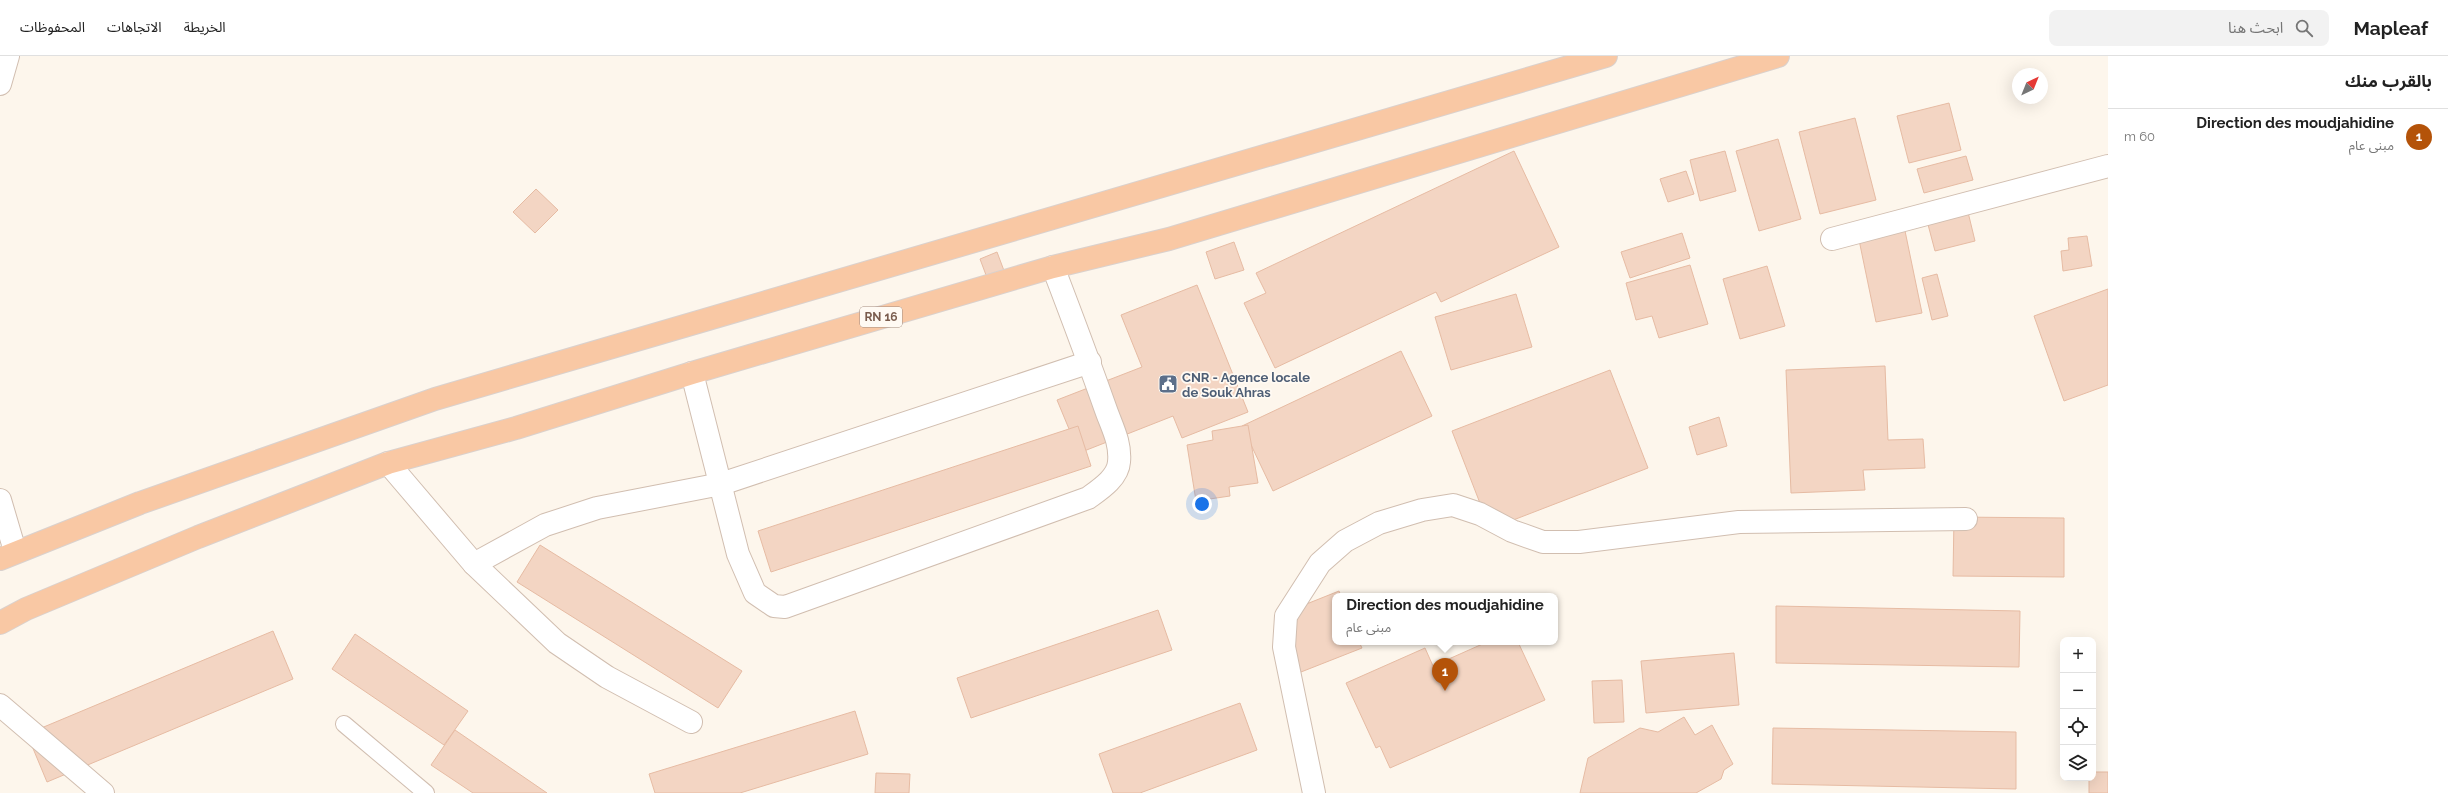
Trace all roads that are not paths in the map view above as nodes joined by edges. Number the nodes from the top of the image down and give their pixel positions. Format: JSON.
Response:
{"nodes":[{"id":1,"x":8,"y":56,"type":"edge"},
{"id":2,"x":1606,"y":56,"type":"edge"},
{"id":3,"x":1778,"y":56,"type":"edge"},
{"id":4,"x":0,"y":84,"type":"edge"},
{"id":5,"x":2108,"y":166,"type":"edge"},
{"id":6,"x":1832,"y":239,"type":"dead end"},
{"id":7,"x":1053,"y":267,"type":"junction"},
{"id":8,"x":1090,"y":362,"type":"junction"},
{"id":9,"x":692,"y":373,"type":"junction"},
{"id":10,"x":388,"y":463,"type":"junction"},
{"id":11,"x":720,"y":484,"type":"junction"},
{"id":12,"x":0,"y":500,"type":"edge"},
{"id":13,"x":1966,"y":518,"type":"dead end"},
{"id":14,"x":8,"y":555,"type":"edge"},
{"id":15,"x":474,"y":564,"type":"junction"},
{"id":16,"x":0,"y":623,"type":"edge"},
{"id":17,"x":0,"y":705,"type":"edge"},
{"id":18,"x":691,"y":722,"type":"dead end"},
{"id":19,"x":344,"y":724,"type":"dead end"},
{"id":20,"x":103,"y":793,"type":"edge"},
{"id":21,"x":426,"y":793,"type":"edge"},
{"id":22,"x":1314,"y":793,"type":"edge"}],
"edges":[{"from":1,"to":4,"type":"street"},
{"from":2,"to":14,"type":"highway"},
{"from":3,"to":7,"type":"highway","number":"RN 16"},
{"from":5,"to":6,"type":"street"},
{"from":7,"to":8,"type":"street"},
{"from":7,"to":9,"type":"highway","number":"RN 16"},
{"from":8,"to":11,"type":"street"},
{"from":8,"to":11,"type":"street"},
{"from":9,"to":10,"type":"highway","number":"RN 16"},
{"from":9,"to":11,"type":"street"},
{"from":10,"to":15,"type":"street"},
{"from":10,"to":16,"type":"highway","number":"RN 16"},
{"from":11,"to":15,"type":"street"},
{"from":12,"to":14,"type":"street"},
{"from":13,"to":22,"type":"street"},
{"from":15,"to":18,"type":"street"},
{"from":17,"to":20,"type":"street"},
{"from":19,"to":21,"type":"lane"}]}
